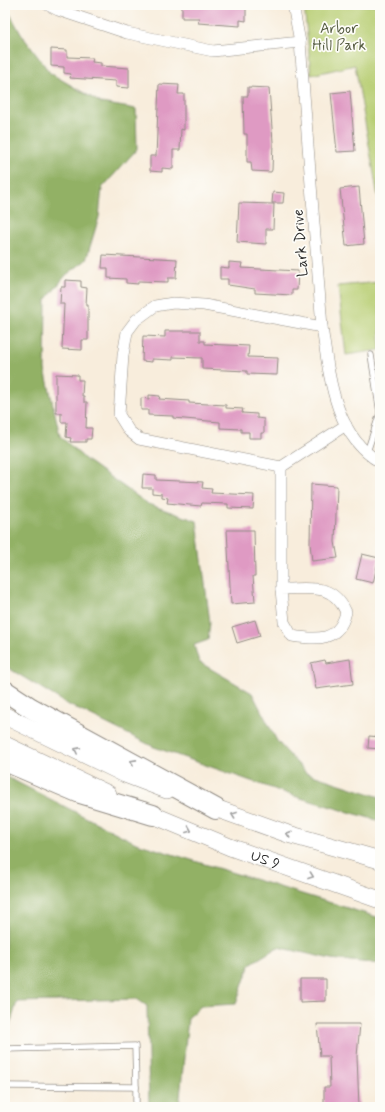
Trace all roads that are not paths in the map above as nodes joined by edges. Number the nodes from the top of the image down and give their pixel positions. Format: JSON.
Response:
{"nodes":[{"id":1,"x":48,"y":5,"type":"edge"},
{"id":2,"x":293,"y":5,"type":"edge"},
{"id":3,"x":300,"y":42,"type":"junction"},
{"id":4,"x":322,"y":327,"type":"junction"},
{"id":5,"x":371,"y":355,"type":"dead end"},
{"id":6,"x":346,"y":425,"type":"junction"},
{"id":7,"x":367,"y":452,"type":"junction"},
{"id":8,"x":380,"y":462,"type":"edge"},
{"id":9,"x":281,"y":467,"type":"junction"},
{"id":10,"x":281,"y":589,"type":"junction"},
{"id":11,"x":5,"y":691,"type":"edge"},
{"id":12,"x":5,"y":716,"type":"edge"},
{"id":13,"x":5,"y":744,"type":"edge"},
{"id":14,"x":5,"y":761,"type":"edge"},
{"id":15,"x":216,"y":809,"type":"junction"},
{"id":16,"x":153,"y":815,"type":"junction"},
{"id":17,"x":380,"y":860,"type":"edge"},
{"id":18,"x":380,"y":900,"type":"edge"},
{"id":19,"x":5,"y":1049,"type":"edge"},
{"id":20,"x":5,"y":1086,"type":"edge"},
{"id":21,"x":136,"y":1087,"type":"junction"},
{"id":22,"x":136,"y":1107,"type":"edge"}],
"edges":[{"from":1,"to":3,"type":"street"},
{"from":2,"to":3,"type":"street","name":"Lark Drive"},
{"from":3,"to":4,"type":"street","name":"Lark Drive"},
{"from":4,"to":6,"type":"street","name":"Lark Drive"},
{"from":4,"to":9,"type":"street"},
{"from":5,"to":7,"type":"lane"},
{"from":6,"to":7,"type":"street","name":"Lark Drive"},
{"from":6,"to":9,"type":"street"},
{"from":7,"to":8,"type":"street","name":"Lark Drive"},
{"from":9,"to":10,"type":"street"},
{"from":10,"to":10,"type":"street"},
{"from":15,"to":11,"type":"highway","one_way":true},
{"from":15,"to":12,"type":"main road","number":"US 9","one_way":true},
{"from":13,"to":16,"type":"main road","number":"US 9"},
{"from":14,"to":16,"type":"highway"},
{"from":17,"to":15,"type":"main road","number":"US 9","one_way":true},
{"from":16,"to":18,"type":"main road","name":"US 9","number":"US 9","one_way":true},
{"from":19,"to":21,"type":"lane"},
{"from":20,"to":21,"type":"lane"},
{"from":21,"to":22,"type":"lane"}]}
